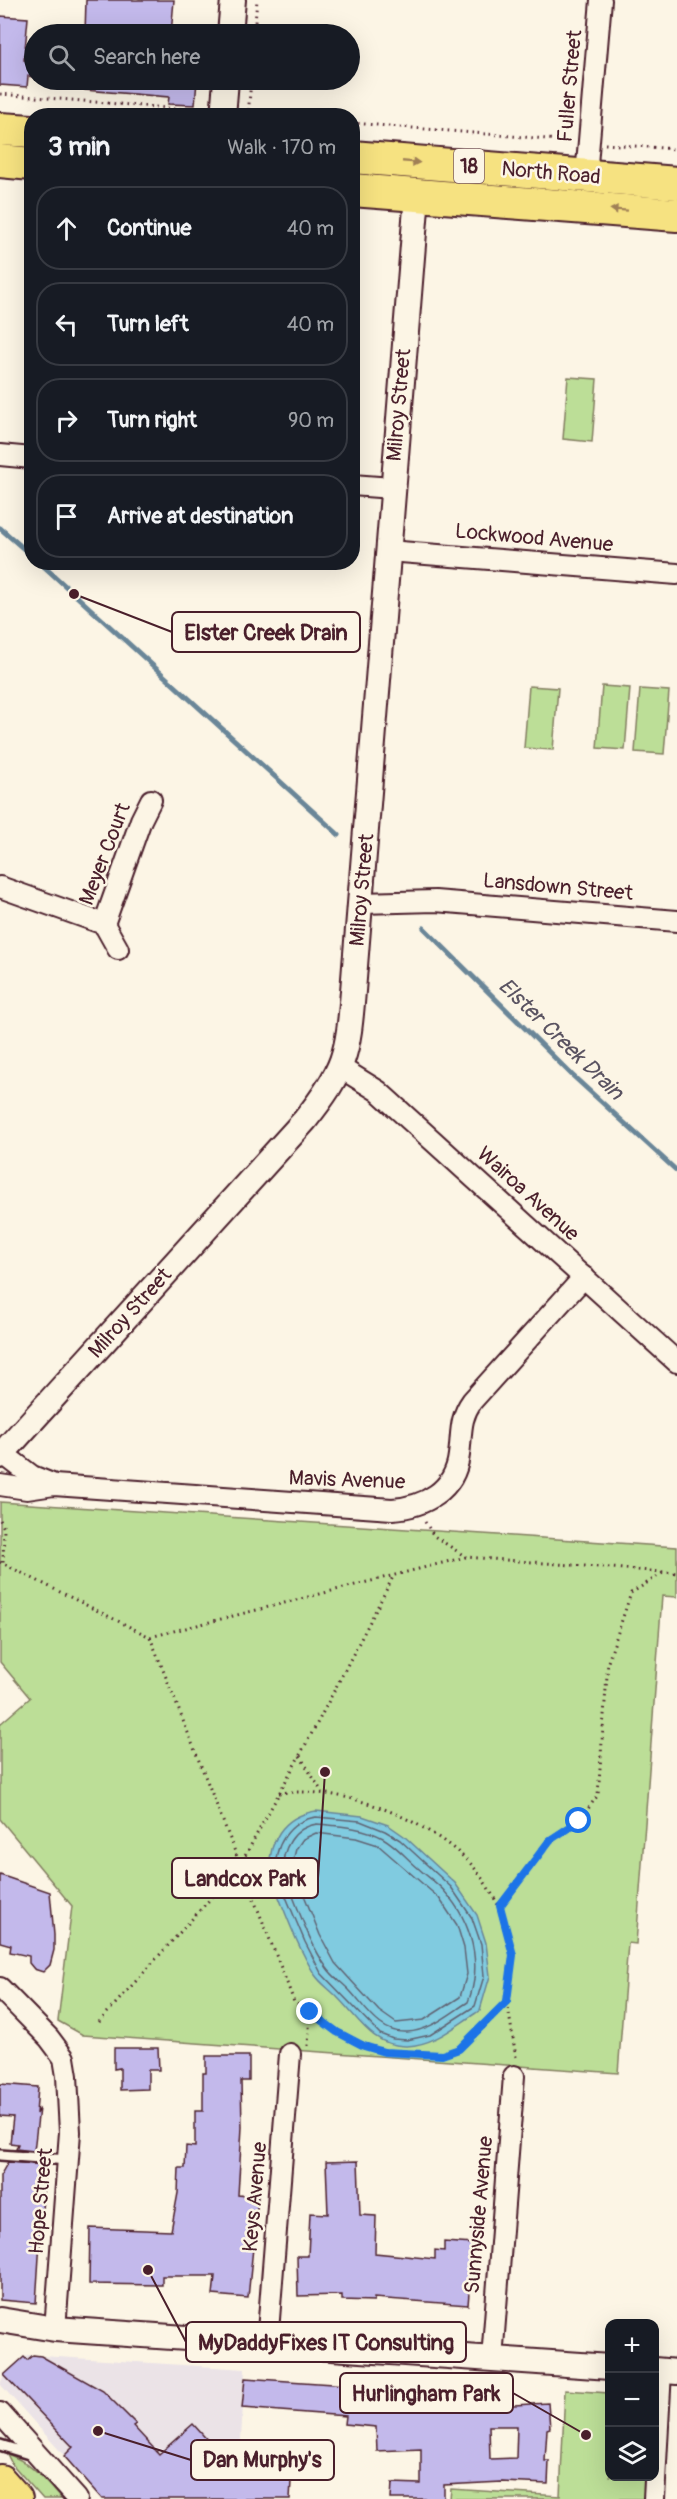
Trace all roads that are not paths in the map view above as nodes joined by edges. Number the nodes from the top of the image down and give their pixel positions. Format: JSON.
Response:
{"nodes":[{"id":1,"x":232,"y":0,"type":"edge"},
{"id":2,"x":601,"y":0,"type":"edge"},
{"id":3,"x":231,"y":24,"type":"edge"},
{"id":4,"x":225,"y":90,"type":"edge"},
{"id":5,"x":224,"y":108,"type":"edge"},
{"id":6,"x":0,"y":129,"type":"edge"},
{"id":7,"x":24,"y":130,"type":"edge"},
{"id":8,"x":360,"y":158,"type":"edge"},
{"id":9,"x":0,"y":161,"type":"edge"},
{"id":10,"x":24,"y":163,"type":"edge"},
{"id":11,"x":586,"y":176,"type":"junction"},
{"id":12,"x":677,"y":183,"type":"edge"},
{"id":13,"x":360,"y":191,"type":"edge"},
{"id":14,"x":417,"y":195,"type":"junction"},
{"id":15,"x":677,"y":215,"type":"edge"},
{"id":16,"x":0,"y":455,"type":"edge"},
{"id":17,"x":24,"y":457,"type":"edge"},
{"id":18,"x":360,"y":486,"type":"edge"},
{"id":19,"x":392,"y":488,"type":"junction"},
{"id":20,"x":388,"y":550,"type":"junction"},
{"id":21,"x":677,"y":574,"type":"edge"},
{"id":22,"x":151,"y":800,"type":"dead end"},
{"id":23,"x":0,"y":887,"type":"edge"},
{"id":24,"x":361,"y":894,"type":"junction"},
{"id":25,"x":677,"y":921,"type":"edge"},
{"id":26,"x":104,"y":924,"type":"junction"},
{"id":27,"x":118,"y":949,"type":"dead end"},
{"id":28,"x":341,"y":1068,"type":"junction"},
{"id":29,"x":584,"y":1277,"type":"junction"},
{"id":30,"x":677,"y":1362,"type":"edge"},
{"id":31,"x":1,"y":1455,"type":"edge"},
{"id":32,"x":0,"y":1485,"type":"edge"},
{"id":33,"x":54,"y":1485,"type":"junction"},
{"id":34,"x":0,"y":1988,"type":"edge"},
{"id":35,"x":299,"y":2054,"type":"road end"},
{"id":36,"x":515,"y":2070,"type":"road end"},
{"id":37,"x":0,"y":2155,"type":"edge"},
{"id":38,"x":68,"y":2160,"type":"junction"},
{"id":39,"x":0,"y":2320,"type":"edge"},
{"id":40,"x":55,"y":2329,"type":"junction"},
{"id":41,"x":0,"y":2337,"type":"edge"},
{"id":42,"x":267,"y":2344,"type":"junction"},
{"id":43,"x":492,"y":2359,"type":"junction"},
{"id":44,"x":605,"y":2367,"type":"edge"},
{"id":45,"x":664,"y":2371,"type":"edge"},
{"id":46,"x":0,"y":2413,"type":"edge"},
{"id":47,"x":0,"y":2445,"type":"edge"},
{"id":48,"x":41,"y":2460,"type":"junction"},
{"id":49,"x":0,"y":2481,"type":"edge"},
{"id":50,"x":16,"y":2499,"type":"edge"},
{"id":51,"x":76,"y":2499,"type":"edge"},
{"id":52,"x":654,"y":2499,"type":"edge"}],
"edges":[{"from":1,"to":3,"type":"street"},
{"from":2,"to":11,"type":"street","name":"Fuller Street"},
{"from":4,"to":5,"type":"street"},
{"from":6,"to":7,"type":"highway"},
{"from":8,"to":11,"type":"highway","name":"North Road","number":"18","one_way":true},
{"from":9,"to":10,"type":"highway"},
{"from":11,"to":12,"type":"highway","name":"North Road","number":"18"},
{"from":13,"to":14,"type":"highway","name":"North Road","number":"18"},
{"from":15,"to":14,"type":"highway","name":"North Road","number":"18","one_way":true},
{"from":14,"to":19,"type":"street","name":"Milroy Street"},
{"from":16,"to":17,"type":"street"},
{"from":18,"to":19,"type":"street"},
{"from":19,"to":20,"type":"street","name":"Milroy Street"},
{"from":20,"to":21,"type":"street","name":"Lockwood Avenue"},
{"from":20,"to":24,"type":"street","name":"Milroy Street"},
{"from":22,"to":26,"type":"street","name":"Meyer Court"},
{"from":23,"to":26,"type":"street","name":"Meyer Court"},
{"from":24,"to":25,"type":"street","name":"Lansdown Street"},
{"from":24,"to":28,"type":"street","name":"Milroy Street"},
{"from":26,"to":27,"type":"street","name":"Meyer Court"},
{"from":28,"to":29,"type":"street","name":"Wairoa Avenue"},
{"from":28,"to":31,"type":"street","name":"Milroy Street"},
{"from":29,"to":30,"type":"street","name":"Wairoa Avenue"},
{"from":29,"to":33,"type":"street","name":"Mavis Avenue"},
{"from":31,"to":33,"type":"street","name":"Mavis Avenue"},
{"from":32,"to":33,"type":"street","name":"Mavis Avenue"},
{"from":34,"to":38,"type":"street","name":"Hope Street"},
{"from":35,"to":42,"type":"street","name":"Keys Avenue"},
{"from":36,"to":43,"type":"street","name":"Sunnyside Avenue"},
{"from":37,"to":38,"type":"lane"},
{"from":38,"to":40,"type":"street","name":"Hope Street"},
{"from":39,"to":40,"type":"street"},
{"from":40,"to":41,"type":"street"},
{"from":40,"to":42,"type":"street"},
{"from":42,"to":43,"type":"street"},
{"from":43,"to":44,"type":"street"},
{"from":45,"to":52,"type":"street"},
{"from":46,"to":48,"type":"street"},
{"from":47,"to":48,"type":"lane"},
{"from":48,"to":51,"type":"street"},
{"from":49,"to":50,"type":"highway"}]}
